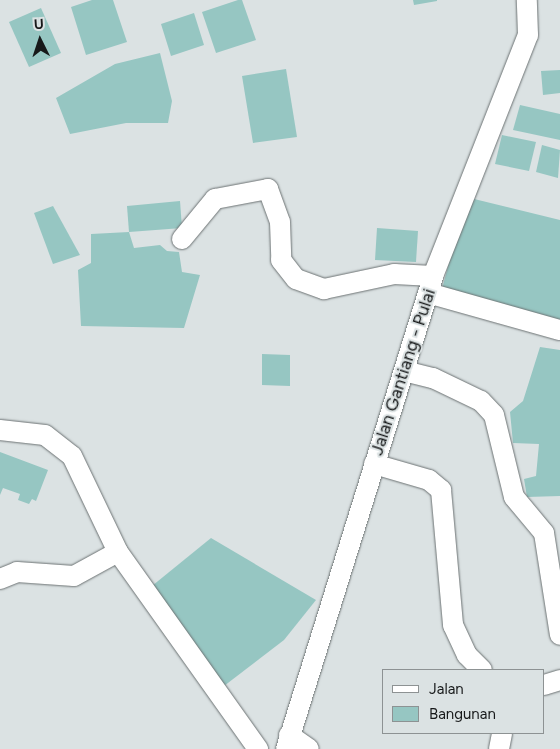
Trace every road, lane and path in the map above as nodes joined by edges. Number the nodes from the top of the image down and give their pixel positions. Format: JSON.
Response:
{"nodes":[{"id":1,"x":527,"y":0,"type":"edge"},
{"id":2,"x":182,"y":239,"type":"dead end"},
{"id":3,"x":431,"y":285,"type":"junction"},
{"id":4,"x":560,"y":330,"type":"edge"},
{"id":5,"x":404,"y":371,"type":"junction"},
{"id":6,"x":0,"y":430,"type":"edge"},
{"id":7,"x":374,"y":464,"type":"junction"},
{"id":8,"x":118,"y":552,"type":"junction"},
{"id":9,"x":0,"y":579,"type":"edge"},
{"id":10,"x":560,"y":635,"type":"edge"},
{"id":11,"x":481,"y":669,"type":"edge"},
{"id":12,"x":560,"y":680,"type":"edge"},
{"id":13,"x":545,"y":686,"type":"edge"},
{"id":14,"x":502,"y":734,"type":"edge"},
{"id":15,"x":288,"y":742,"type":"edge"},
{"id":16,"x":258,"y":749,"type":"edge"},
{"id":17,"x":309,"y":749,"type":"edge"},
{"id":18,"x":499,"y":749,"type":"edge"}],
"edges":[{"from":1,"to":3,"type":"street","name":"Jalan Gantiang - Pulai"},
{"from":2,"to":3,"type":"street"},
{"from":3,"to":4,"type":"street"},
{"from":3,"to":5,"type":"street","name":"Jalan Gantiang - Pulai"},
{"from":5,"to":7,"type":"street","name":"Jalan Gantiang - Pulai"},
{"from":5,"to":10,"type":"street"},
{"from":6,"to":8,"type":"street"},
{"from":7,"to":11,"type":"street"},
{"from":7,"to":15,"type":"street","name":"Jalan Gantiang - Pulai"},
{"from":8,"to":9,"type":"street"},
{"from":8,"to":16,"type":"street"},
{"from":12,"to":13,"type":"street"},
{"from":14,"to":18,"type":"street"},
{"from":15,"to":17,"type":"street"}]}
